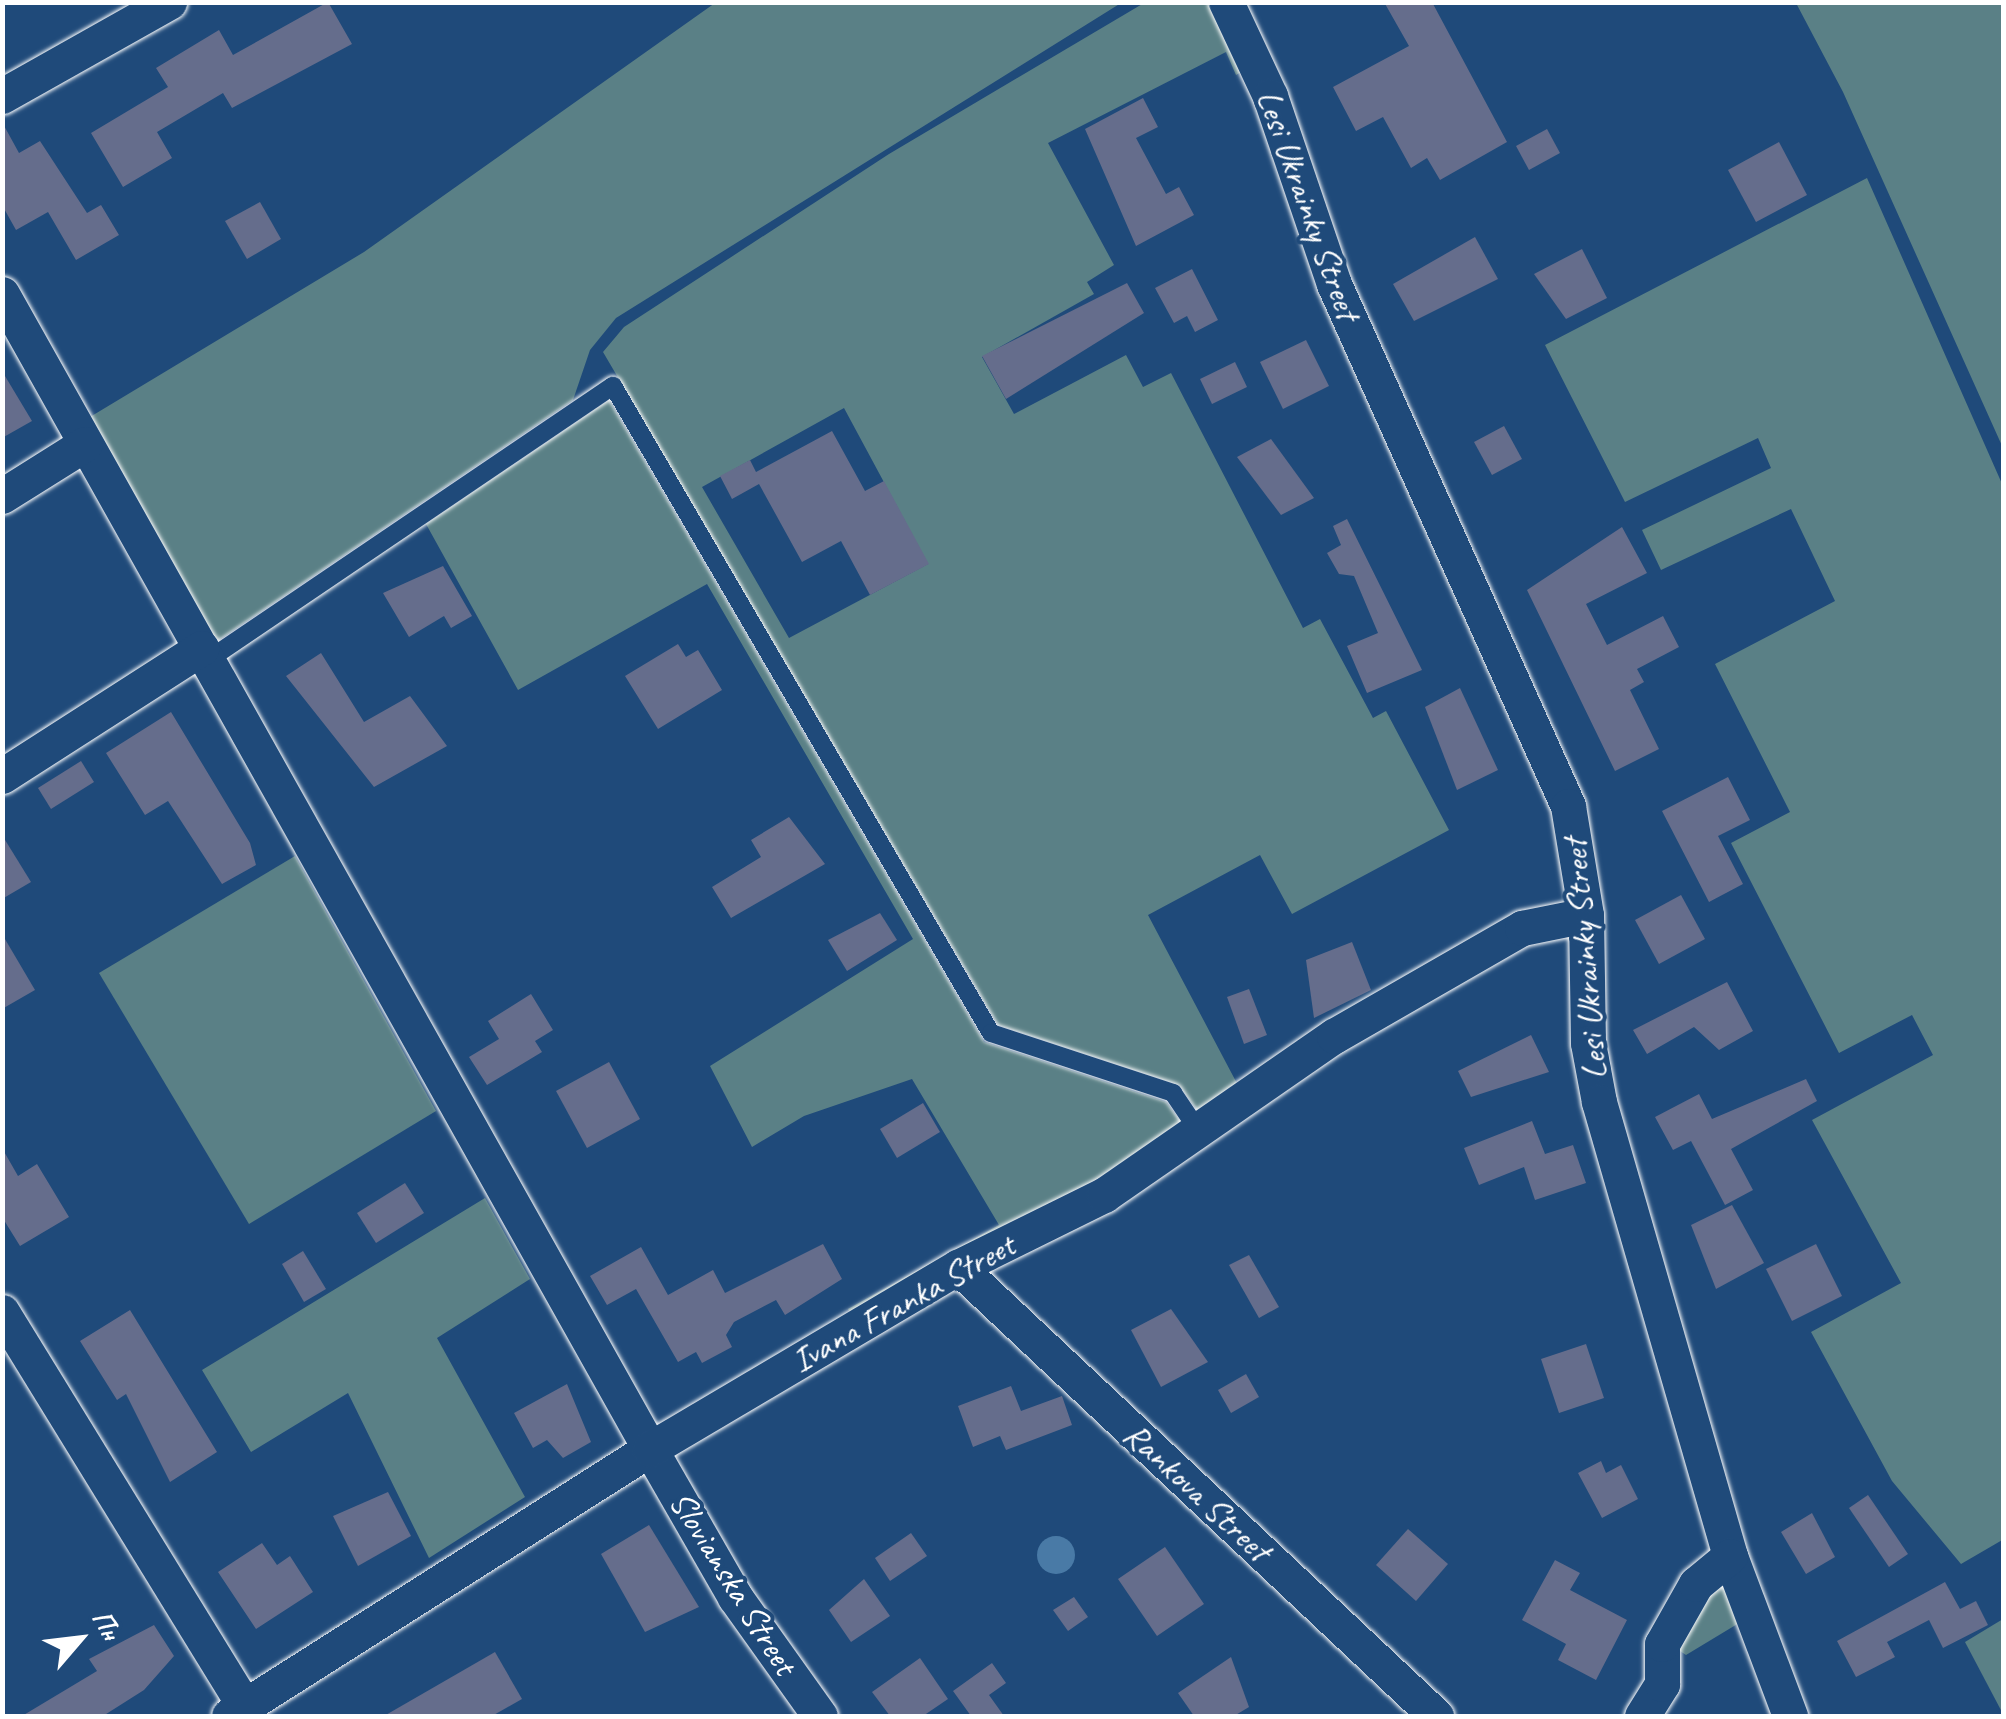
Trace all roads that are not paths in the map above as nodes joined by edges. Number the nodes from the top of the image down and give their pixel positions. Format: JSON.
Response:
{"nodes":[{"id":1,"x":169,"y":2,"type":"edge"},
{"id":2,"x":1226,"y":2,"type":"edge"},
{"id":3,"x":2,"y":96,"type":"edge"},
{"id":4,"x":2,"y":294,"type":"edge"},
{"id":5,"x":85,"y":444,"type":"junction"},
{"id":6,"x":2,"y":496,"type":"edge"},
{"id":7,"x":205,"y":654,"type":"junction"},
{"id":8,"x":2,"y":776,"type":"edge"},
{"id":9,"x":1586,"y":915,"type":"junction"},
{"id":10,"x":1198,"y":1130,"type":"junction"},
{"id":11,"x":958,"y":1267,"type":"junction"},
{"id":12,"x":2,"y":1312,"type":"edge"},
{"id":13,"x":650,"y":1448,"type":"junction"},
{"id":14,"x":1730,"y":1556,"type":"junction"},
{"id":15,"x":237,"y":1711,"type":"edge"},
{"id":16,"x":820,"y":1716,"type":"edge"},
{"id":17,"x":1436,"y":1716,"type":"edge"},
{"id":18,"x":1642,"y":1716,"type":"edge"},
{"id":19,"x":1790,"y":1716,"type":"edge"}],
"edges":[{"from":1,"to":3,"type":"street"},
{"from":2,"to":9,"type":"street","name":"Lesi Ukrainky Street"},
{"from":4,"to":5,"type":"street","name":"Slovianska Street"},
{"from":5,"to":6,"type":"street"},
{"from":5,"to":7,"type":"street","name":"Slovianska Street"},
{"from":7,"to":8,"type":"street"},
{"from":7,"to":10,"type":"lane"},
{"from":7,"to":13,"type":"street","name":"Slovianska Street"},
{"from":9,"to":10,"type":"street","name":"Ivana Franka Street"},
{"from":9,"to":14,"type":"street","name":"Lesi Ukrainky Street"},
{"from":10,"to":11,"type":"street","name":"Ivana Franka Street"},
{"from":11,"to":13,"type":"street","name":"Ivana Franka Street"},
{"from":11,"to":17,"type":"street","name":"Rankova Street"},
{"from":12,"to":15,"type":"street"},
{"from":13,"to":15,"type":"street","name":"Ivana Franka Street"},
{"from":13,"to":16,"type":"street","name":"Slovianska Street"},
{"from":14,"to":18,"type":"street"},
{"from":14,"to":19,"type":"street","name":"Lesi Ukrainky Street"}]}
